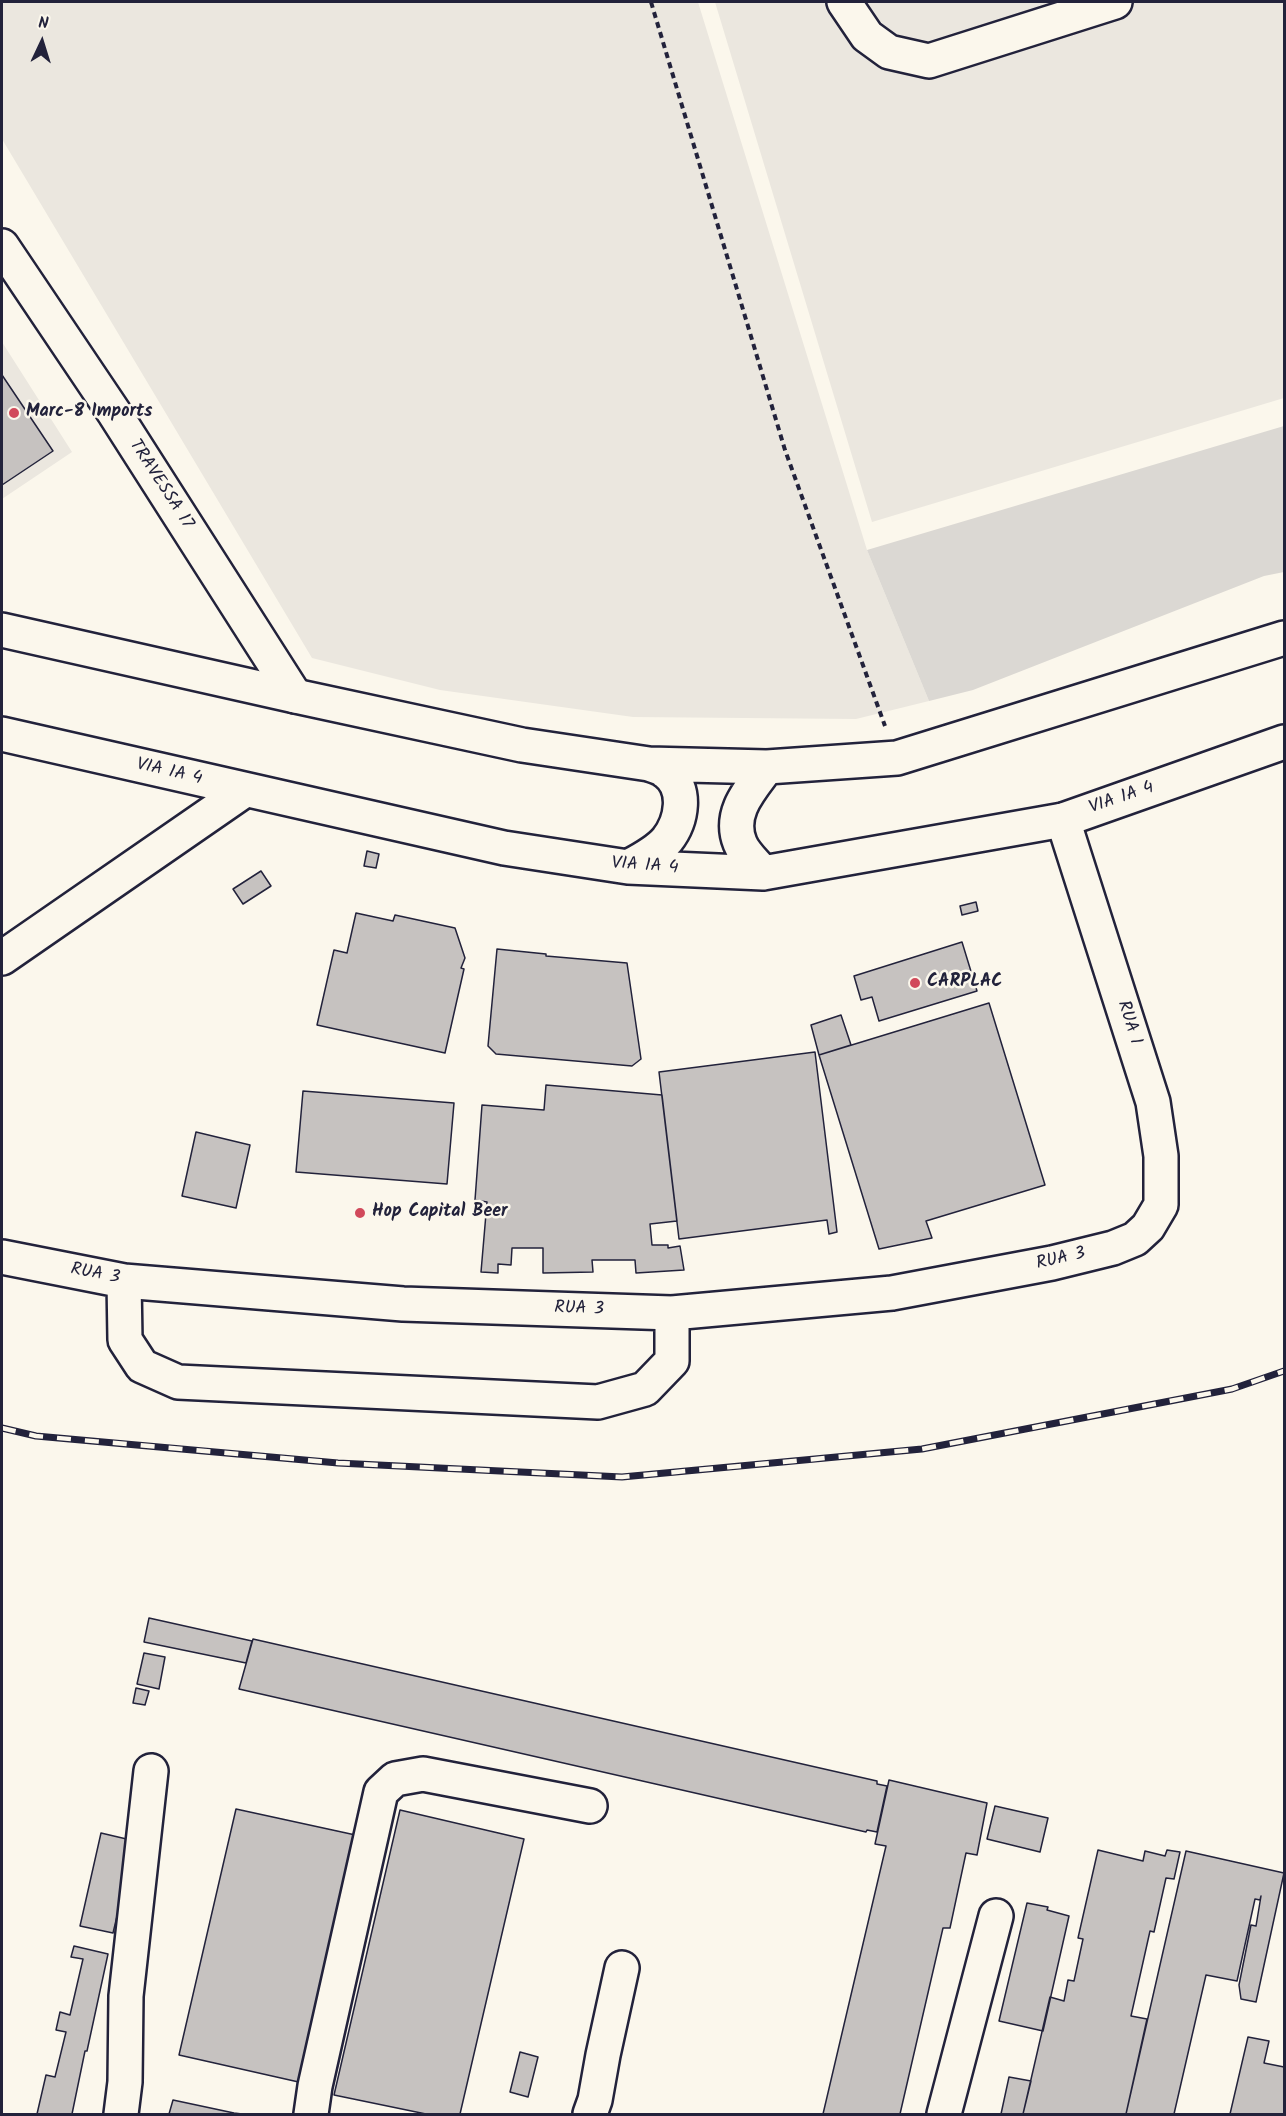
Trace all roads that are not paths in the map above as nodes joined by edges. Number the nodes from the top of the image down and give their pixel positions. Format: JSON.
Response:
{"nodes":[{"id":1,"x":844,"y":2,"type":"edge"},
{"id":2,"x":1115,"y":2,"type":"edge"},
{"id":3,"x":2,"y":246,"type":"edge"},
{"id":4,"x":2,"y":630,"type":"edge"},
{"id":5,"x":1284,"y":638,"type":"edge"},
{"id":6,"x":295,"y":696,"type":"junction"},
{"id":7,"x":2,"y":734,"type":"edge"},
{"id":8,"x":1284,"y":742,"type":"edge"},
{"id":9,"x":649,"y":764,"type":"junction"},
{"id":10,"x":767,"y":767,"type":"junction"},
{"id":11,"x":245,"y":790,"type":"junction"},
{"id":12,"x":1063,"y":820,"type":"junction"},
{"id":13,"x":628,"y":867,"type":"junction"},
{"id":14,"x":763,"y":873,"type":"junction"},
{"id":15,"x":2,"y":958,"type":"edge"},
{"id":16,"x":1148,"y":1227,"type":"joint"},
{"id":17,"x":2,"y":1257,"type":"edge"},
{"id":18,"x":124,"y":1281,"type":"junction"},
{"id":19,"x":672,"y":1313,"type":"junction"},
{"id":20,"x":151,"y":1771,"type":"dead end"},
{"id":21,"x":590,"y":1806,"type":"dead end"},
{"id":22,"x":996,"y":1916,"type":"dead end"},
{"id":23,"x":622,"y":1968,"type":"dead end"},
{"id":24,"x":121,"y":2115,"type":"edge"},
{"id":25,"x":311,"y":2115,"type":"edge"},
{"id":26,"x":590,"y":2115,"type":"edge"},
{"id":27,"x":944,"y":2115,"type":"edge"}],
"edges":[{"from":1,"to":2,"type":"main road"},
{"from":3,"to":6,"type":"main road","name":"TRAVESSA 17"},
{"from":4,"to":6,"type":"main road"},
{"from":5,"to":10,"type":"main road"},
{"from":6,"to":9,"type":"main road"},
{"from":7,"to":11,"type":"main road","name":"VIA 1A 4"},
{"from":8,"to":12,"type":"main road","name":"VIA 1A 4"},
{"from":9,"to":10,"type":"main road"},
{"from":9,"to":13,"type":"main road"},
{"from":10,"to":14,"type":"main road"},
{"from":11,"to":13,"type":"main road","name":"VIA 1A 4"},
{"from":11,"to":15,"type":"main road"},
{"from":12,"to":14,"type":"main road","name":"VIA 1A 4"},
{"from":12,"to":16,"type":"main road","name":"RUA 1"},
{"from":13,"to":14,"type":"main road","name":"VIA 1A 4"},
{"from":16,"to":19,"type":"main road","name":"RUA 3"},
{"from":17,"to":18,"type":"main road","name":"RUA 3"},
{"from":18,"to":19,"type":"main road","name":"RUA 3"},
{"from":18,"to":19,"type":"main road"},
{"from":20,"to":24,"type":"main road"},
{"from":21,"to":25,"type":"main road"},
{"from":22,"to":27,"type":"main road"},
{"from":23,"to":26,"type":"main road"}]}
